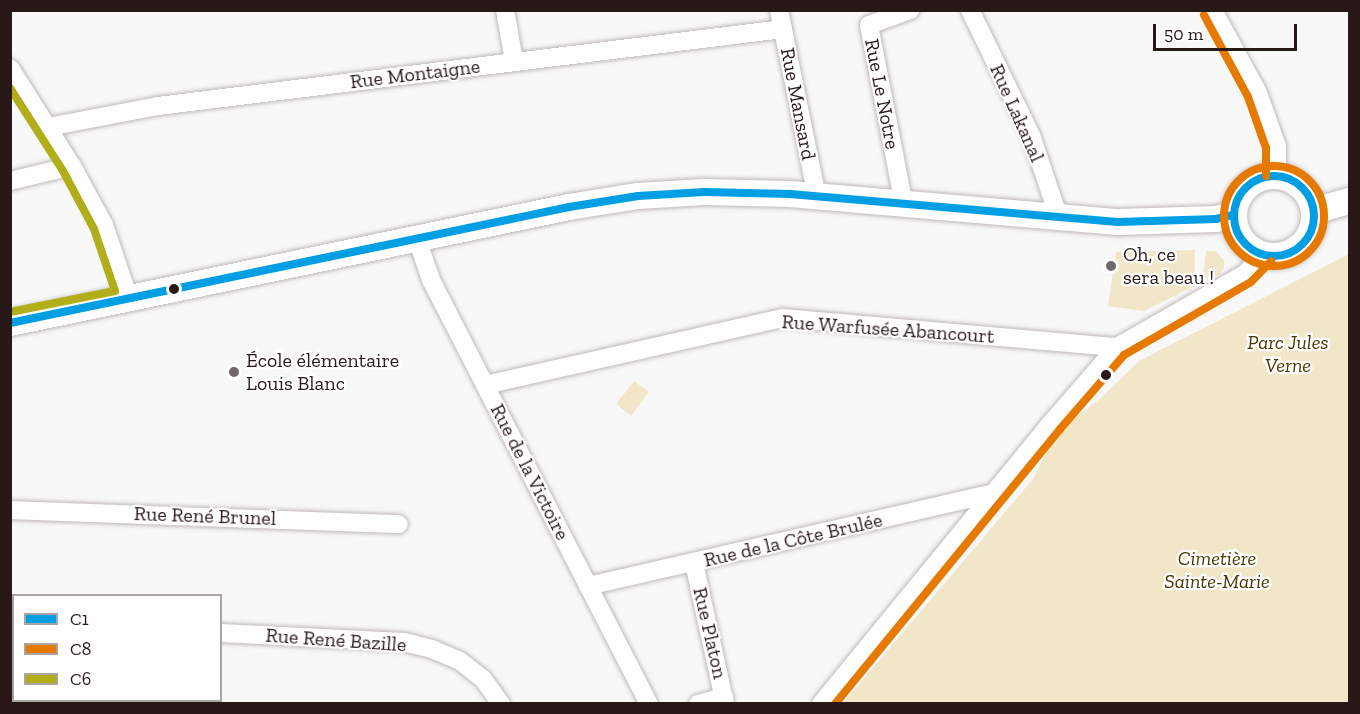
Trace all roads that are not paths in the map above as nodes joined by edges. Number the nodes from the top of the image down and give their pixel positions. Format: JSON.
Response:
{"nodes":[{"id":1,"x":505,"y":10,"type":"edge"},
{"id":2,"x":779,"y":10,"type":"edge"},
{"id":3,"x":910,"y":10,"type":"edge"},
{"id":4,"x":970,"y":10,"type":"edge"},
{"id":5,"x":1213,"y":10,"type":"edge"},
{"id":6,"x":783,"y":29,"type":"junction"},
{"id":7,"x":514,"y":61,"type":"junction"},
{"id":8,"x":10,"y":68,"type":"edge"},
{"id":9,"x":48,"y":127,"type":"junction"},
{"id":10,"x":72,"y":166,"type":"junction"},
{"id":11,"x":1277,"y":176,"type":"junction"},
{"id":12,"x":10,"y":181,"type":"edge"},
{"id":13,"x":816,"y":197,"type":"junction"},
{"id":14,"x":1350,"y":201,"type":"edge"},
{"id":15,"x":904,"y":205,"type":"junction"},
{"id":16,"x":1314,"y":211,"type":"junction"},
{"id":17,"x":1234,"y":215,"type":"junction"},
{"id":18,"x":1059,"y":218,"type":"junction"},
{"id":19,"x":417,"y":239,"type":"junction"},
{"id":20,"x":1263,"y":254,"type":"junction"},
{"id":21,"x":129,"y":299,"type":"junction"},
{"id":22,"x":10,"y":323,"type":"edge"},
{"id":23,"x":1117,"y":347,"type":"junction"},
{"id":24,"x":485,"y":385,"type":"junction"},
{"id":25,"x":997,"y":492,"type":"junction"},
{"id":26,"x":10,"y":510,"type":"edge"},
{"id":27,"x":399,"y":524,"type":"dead end"},
{"id":28,"x":694,"y":563,"type":"junction"},
{"id":29,"x":588,"y":586,"type":"junction"},
{"id":30,"x":222,"y":633,"type":"edge"},
{"id":31,"x":725,"y":700,"type":"edge"},
{"id":32,"x":501,"y":704,"type":"edge"},
{"id":33,"x":649,"y":704,"type":"edge"},
{"id":34,"x":698,"y":704,"type":"edge"},
{"id":35,"x":821,"y":704,"type":"edge"}],
"edges":[{"from":1,"to":7,"type":"street"},
{"from":2,"to":6,"type":"street","name":"Rue Mansard"},
{"from":3,"to":15,"type":"street","name":"Rue Le Notre"},
{"from":4,"to":18,"type":"street","name":"Rue Lakanal"},
{"from":5,"to":11,"type":"street"},
{"from":6,"to":7,"type":"street","name":"Rue Montaigne"},
{"from":6,"to":13,"type":"street","name":"Rue Mansard"},
{"from":7,"to":9,"type":"street","name":"Rue Montaigne"},
{"from":8,"to":9,"type":"street"},
{"from":9,"to":10,"type":"street"},
{"from":10,"to":12,"type":"street"},
{"from":10,"to":21,"type":"street"},
{"from":11,"to":16,"type":"street"},
{"from":11,"to":17,"type":"street"},
{"from":13,"to":15,"type":"street"},
{"from":13,"to":19,"type":"street"},
{"from":14,"to":16,"type":"street"},
{"from":15,"to":18,"type":"street"},
{"from":16,"to":20,"type":"street"},
{"from":17,"to":18,"type":"street"},
{"from":17,"to":20,"type":"street"},
{"from":19,"to":21,"type":"street"},
{"from":19,"to":24,"type":"street","name":"Rue de la Victoire"},
{"from":20,"to":23,"type":"street"},
{"from":21,"to":22,"type":"street"},
{"from":23,"to":24,"type":"street","name":"Rue Warfusée Abancourt"},
{"from":23,"to":25,"type":"street"},
{"from":24,"to":29,"type":"street","name":"Rue de la Victoire"},
{"from":25,"to":28,"type":"street","name":"Rue de la Côte Brulée"},
{"from":25,"to":35,"type":"street"},
{"from":26,"to":27,"type":"street","name":"Rue René Brunel"},
{"from":28,"to":29,"type":"street","name":"Rue de la Côte Brulée"},
{"from":28,"to":31,"type":"street","name":"Rue Platon"},
{"from":29,"to":33,"type":"street","name":"Rue de la Victoire"},
{"from":30,"to":32,"type":"street","name":"Rue René Bazille"},
{"from":31,"to":34,"type":"street"}]}
